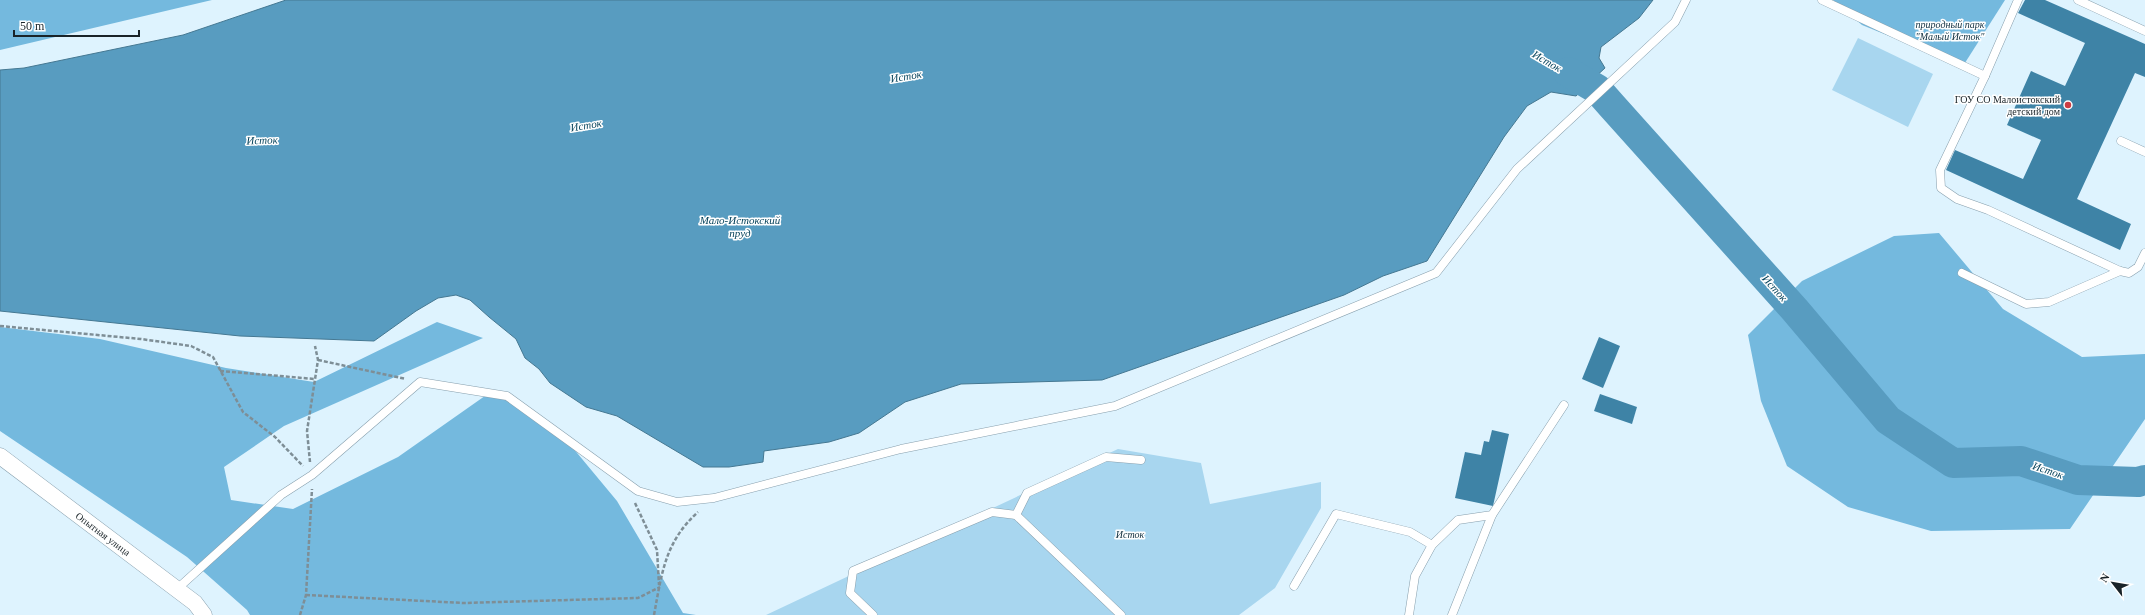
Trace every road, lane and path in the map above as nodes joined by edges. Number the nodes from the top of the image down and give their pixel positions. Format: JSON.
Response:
{"nodes":[{"id":1,"x":1686,"y":0,"type":"edge"},
{"id":2,"x":1822,"y":0,"type":"edge"},
{"id":3,"x":2018,"y":0,"type":"edge"},
{"id":4,"x":2079,"y":0,"type":"edge"},
{"id":5,"x":2145,"y":31,"type":"edge"},
{"id":6,"x":1985,"y":76,"type":"junction"},
{"id":7,"x":2121,"y":141,"type":"dead end"},
{"id":8,"x":2145,"y":152,"type":"edge"},
{"id":9,"x":2145,"y":253,"type":"edge"},
{"id":10,"x":2120,"y":271,"type":"junction"},
{"id":11,"x":1962,"y":273,"type":"dead end"},
{"id":12,"x":0,"y":326,"type":"edge"},
{"id":13,"x":315,"y":346,"type":"dead end"},
{"id":14,"x":318,"y":360,"type":"junction"},
{"id":15,"x":220,"y":371,"type":"junction"},
{"id":16,"x":315,"y":379,"type":"junction"},
{"id":17,"x":420,"y":382,"type":"junction"},
{"id":18,"x":1564,"y":405,"type":"dead end"},
{"id":19,"x":0,"y":456,"type":"edge"},
{"id":20,"x":1141,"y":460,"type":"dead end"},
{"id":21,"x":312,"y":475,"type":"junction"},
{"id":22,"x":638,"y":491,"type":"junction"},
{"id":23,"x":714,"y":498,"type":"junction"},
{"id":24,"x":1016,"y":515,"type":"junction"},
{"id":25,"x":1492,"y":515,"type":"junction"},
{"id":26,"x":1432,"y":545,"type":"junction"},
{"id":27,"x":1294,"y":586,"type":"dead end"},
{"id":28,"x":660,"y":587,"type":"junction"},
{"id":29,"x":177,"y":590,"type":"junction"},
{"id":30,"x":306,"y":595,"type":"junction"},
{"id":31,"x":204,"y":615,"type":"edge"},
{"id":32,"x":300,"y":615,"type":"edge"},
{"id":33,"x":654,"y":615,"type":"edge"},
{"id":34,"x":873,"y":615,"type":"edge"},
{"id":35,"x":1121,"y":615,"type":"edge"},
{"id":36,"x":1409,"y":615,"type":"edge"},
{"id":37,"x":1452,"y":615,"type":"edge"}],
"edges":[{"from":1,"to":23,"type":"lane"},
{"from":2,"to":6,"type":"lane"},
{"from":3,"to":6,"type":"lane"},
{"from":4,"to":5,"type":"lane"},
{"from":6,"to":10,"type":"lane"},
{"from":7,"to":8,"type":"lane"},
{"from":9,"to":10,"type":"lane"},
{"from":10,"to":11,"type":"lane"},
{"from":12,"to":15,"type":"path"},
{"from":13,"to":14,"type":"path"},
{"from":14,"to":16,"type":"path"},
{"from":14,"to":17,"type":"path"},
{"from":15,"to":16,"type":"path"},
{"from":15,"to":21,"type":"path"},
{"from":16,"to":21,"type":"path"},
{"from":17,"to":21,"type":"lane"},
{"from":17,"to":22,"type":"lane"},
{"from":18,"to":25,"type":"lane"},
{"from":19,"to":29,"type":"street","name":"Опытная улица"},
{"from":20,"to":24,"type":"lane"},
{"from":21,"to":29,"type":"lane"},
{"from":21,"to":30,"type":"path"},
{"from":22,"to":23,"type":"lane"},
{"from":22,"to":28,"type":"path"},
{"from":23,"to":28,"type":"path"},
{"from":24,"to":34,"type":"lane"},
{"from":24,"to":35,"type":"lane"},
{"from":25,"to":26,"type":"lane"},
{"from":25,"to":37,"type":"lane"},
{"from":26,"to":27,"type":"lane"},
{"from":26,"to":36,"type":"lane"},
{"from":28,"to":30,"type":"path"},
{"from":28,"to":33,"type":"path"},
{"from":29,"to":31,"type":"street","name":"Опытная улица"},
{"from":30,"to":32,"type":"path"}]}
